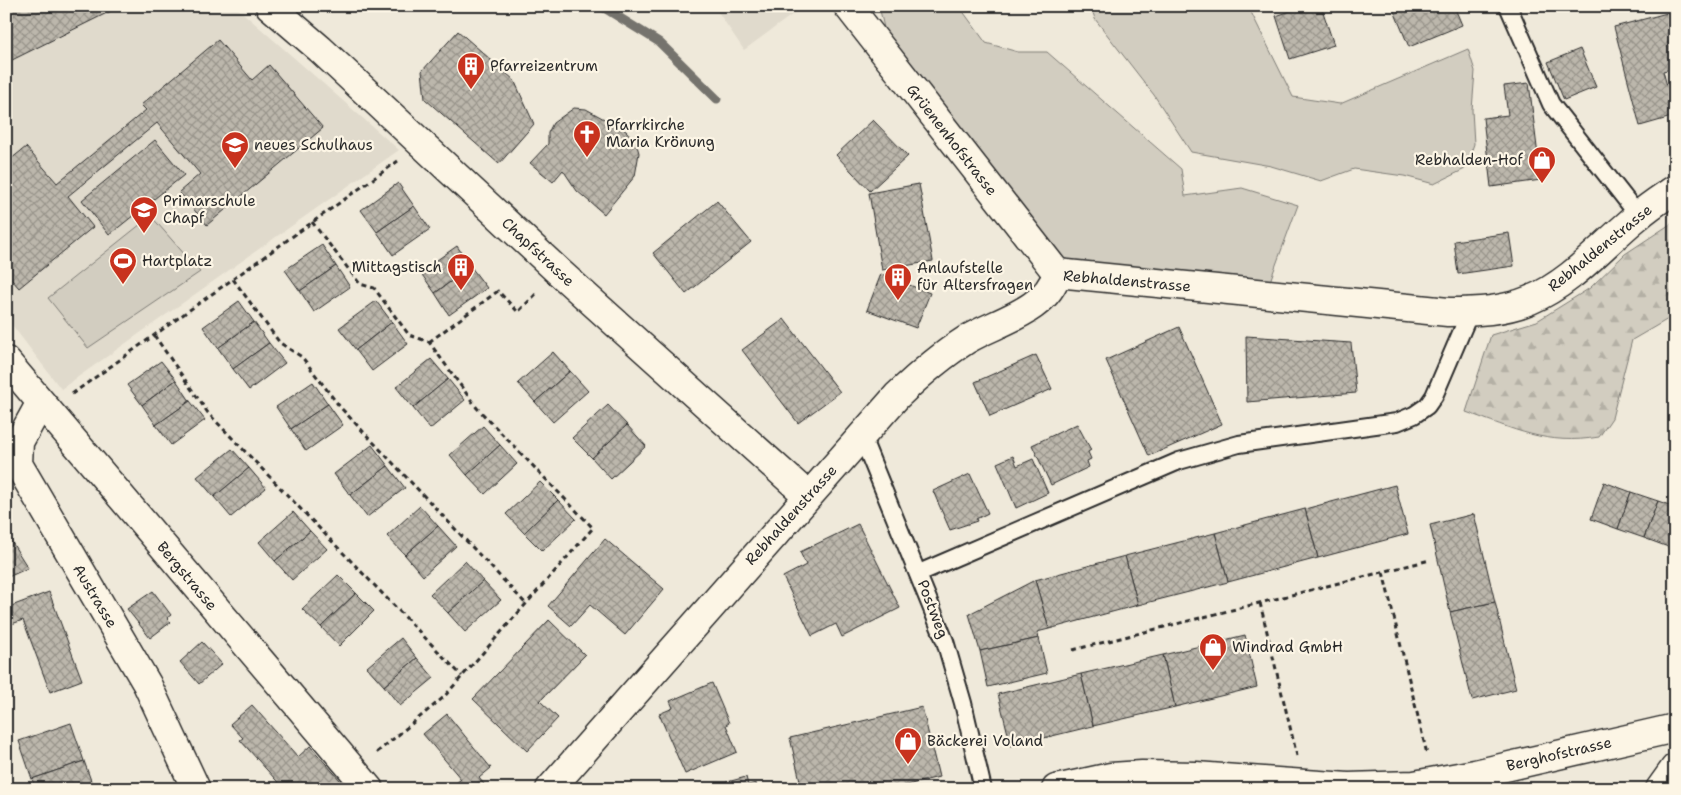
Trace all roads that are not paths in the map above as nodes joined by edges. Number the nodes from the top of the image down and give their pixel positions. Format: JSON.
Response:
{"nodes":[{"id":1,"x":270,"y":6,"type":"edge"},
{"id":2,"x":848,"y":6,"type":"edge"},
{"id":3,"x":869,"y":6,"type":"edge"},
{"id":4,"x":1508,"y":6,"type":"edge"},
{"id":5,"x":892,"y":63,"type":"junction"},
{"id":6,"x":1675,"y":189,"type":"edge"},
{"id":7,"x":1638,"y":215,"type":"junction"},
{"id":8,"x":1057,"y":273,"type":"junction"},
{"id":9,"x":1470,"y":312,"type":"junction"},
{"id":10,"x":6,"y":361,"type":"edge"},
{"id":11,"x":44,"y":408,"type":"junction"},
{"id":12,"x":862,"y":437,"type":"junction"},
{"id":13,"x":808,"y":496,"type":"junction"},
{"id":14,"x":919,"y":573,"type":"junction"},
{"id":15,"x":1675,"y":728,"type":"edge"},
{"id":16,"x":1675,"y":768,"type":"edge"},
{"id":17,"x":361,"y":780,"type":"edge"},
{"id":18,"x":196,"y":789,"type":"edge"},
{"id":19,"x":550,"y":789,"type":"edge"},
{"id":20,"x":983,"y":789,"type":"edge"},
{"id":21,"x":1056,"y":789,"type":"edge"},
{"id":22,"x":1660,"y":789,"type":"edge"}],
"edges":[{"from":1,"to":13,"type":"street","name":"Chapfstrasse"},
{"from":2,"to":5,"type":"street","name":"Grüenenhofstrasse"},
{"from":3,"to":5,"type":"street"},
{"from":4,"to":7,"type":"lane"},
{"from":5,"to":8,"type":"street","name":"Grüenenhofstrasse"},
{"from":6,"to":7,"type":"street","name":"Rebhaldenstrasse"},
{"from":7,"to":9,"type":"street","name":"Rebhaldenstrasse"},
{"from":8,"to":9,"type":"street","name":"Rebhaldenstrasse"},
{"from":8,"to":12,"type":"street","name":"Rebhaldenstrasse"},
{"from":9,"to":14,"type":"lane"},
{"from":10,"to":11,"type":"street","name":"Bergstrasse"},
{"from":11,"to":17,"type":"street","name":"Bergstrasse"},
{"from":11,"to":18,"type":"street","name":"Austrasse"},
{"from":12,"to":13,"type":"street","name":"Rebhaldenstrasse"},
{"from":12,"to":14,"type":"lane","name":"Postweg"},
{"from":13,"to":19,"type":"street","name":"Rebhaldenstrasse"},
{"from":14,"to":20,"type":"lane","name":"Postweg"},
{"from":15,"to":21,"type":"street","name":"Berghofstrasse"},
{"from":16,"to":22,"type":"street"}]}
